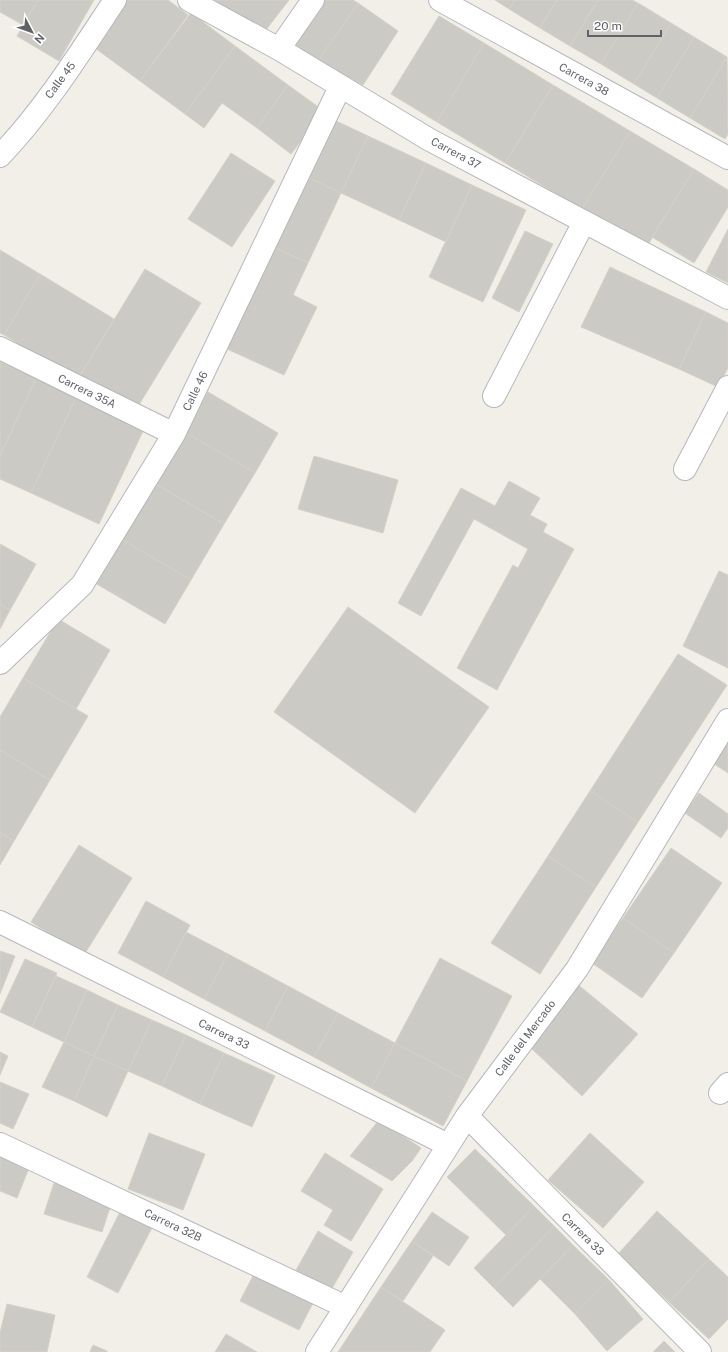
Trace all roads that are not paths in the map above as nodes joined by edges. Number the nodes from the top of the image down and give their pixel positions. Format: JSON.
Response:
{"nodes":[{"id":1,"x":115,"y":0,"type":"edge"},
{"id":2,"x":189,"y":0,"type":"edge"},
{"id":3,"x":313,"y":0,"type":"edge"},
{"id":4,"x":440,"y":0,"type":"edge"},
{"id":5,"x":279,"y":49,"type":"junction"},
{"id":6,"x":340,"y":87,"type":"junction"},
{"id":7,"x":5,"y":144,"type":"edge"},
{"id":8,"x":728,"y":158,"type":"edge"},
{"id":9,"x":584,"y":222,"type":"junction"},
{"id":10,"x":728,"y":298,"type":"edge"},
{"id":11,"x":0,"y":348,"type":"edge"},
{"id":12,"x":728,"y":387,"type":"edge"},
{"id":13,"x":494,"y":396,"type":"dead end"},
{"id":14,"x":174,"y":434,"type":"junction"},
{"id":15,"x":685,"y":469,"type":"dead end"},
{"id":16,"x":0,"y":663,"type":"edge"},
{"id":17,"x":728,"y":720,"type":"edge"},
{"id":18,"x":0,"y":922,"type":"edge"},
{"id":19,"x":466,"y":1116,"type":"junction"},
{"id":20,"x":0,"y":1144,"type":"edge"},
{"id":21,"x":448,"y":1146,"type":"junction"},
{"id":22,"x":346,"y":1307,"type":"junction"},
{"id":23,"x":317,"y":1352,"type":"edge"},
{"id":24,"x":700,"y":1352,"type":"edge"}],
"edges":[{"from":1,"to":7,"type":"street","name":"Calle 45"},
{"from":2,"to":5,"type":"street","name":"Carrera 37"},
{"from":3,"to":5,"type":"street"},
{"from":4,"to":8,"type":"street","name":"Carrera 38"},
{"from":5,"to":6,"type":"street","name":"Carrera 37"},
{"from":6,"to":9,"type":"street","name":"Carrera 37"},
{"from":6,"to":14,"type":"street","name":"Calle 46"},
{"from":9,"to":10,"type":"street","name":"Carrera 37"},
{"from":9,"to":13,"type":"street"},
{"from":11,"to":14,"type":"street","name":"Carrera 35A"},
{"from":12,"to":15,"type":"street"},
{"from":14,"to":16,"type":"street","name":"Calle 46"},
{"from":17,"to":19,"type":"street","name":"Calle del Mercado"},
{"from":18,"to":21,"type":"street","name":"Carrera 33"},
{"from":19,"to":21,"type":"street","name":"Calle del Mercado"},
{"from":19,"to":24,"type":"street","name":"Carrera 33"},
{"from":20,"to":22,"type":"street","name":"Carrera 32B"},
{"from":21,"to":22,"type":"street","name":"Calle del Mercado"},
{"from":22,"to":23,"type":"street","name":"Calle del Mercado"}]}
